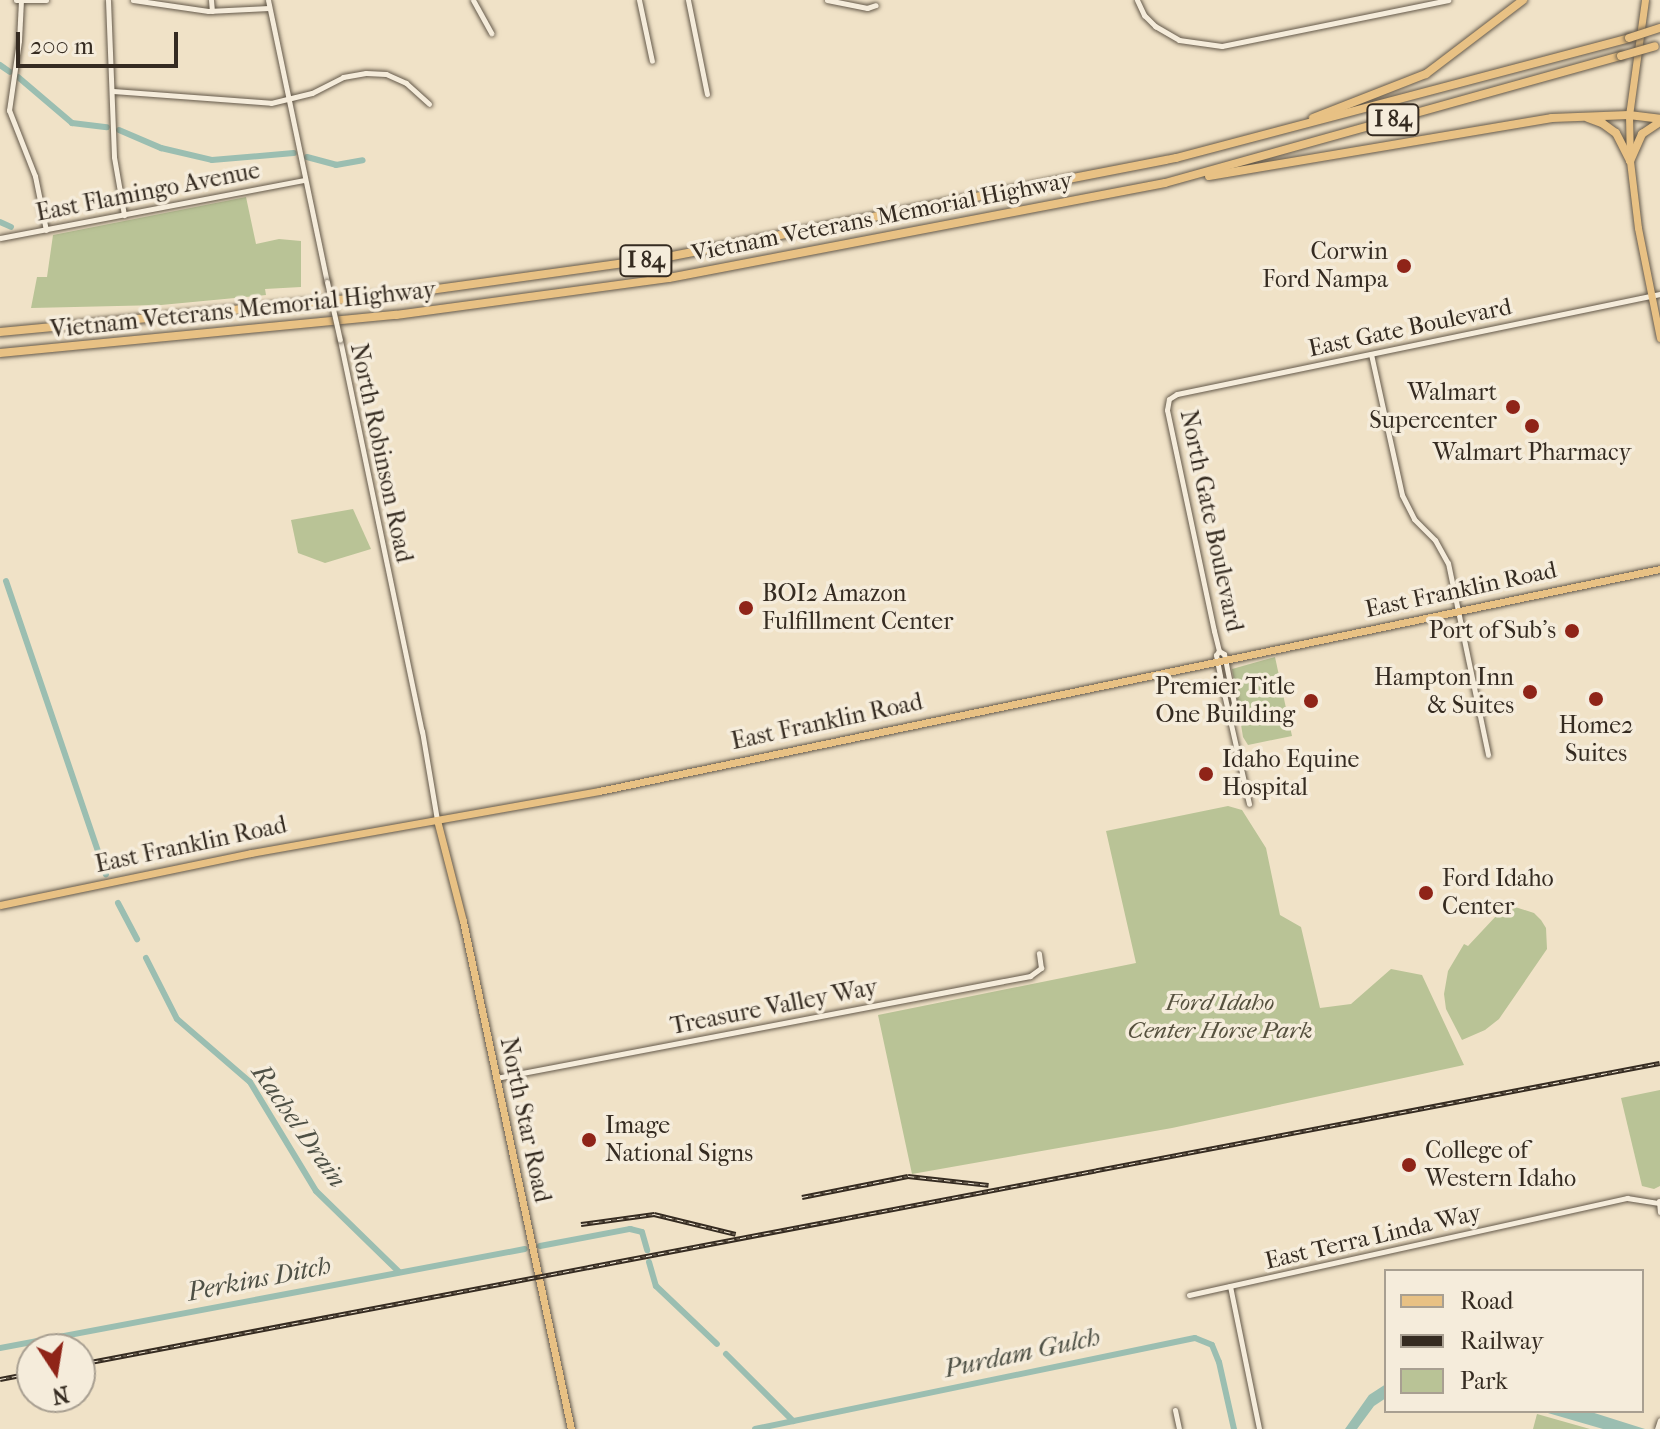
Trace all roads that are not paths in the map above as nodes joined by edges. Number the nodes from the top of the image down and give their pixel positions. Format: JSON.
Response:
{"nodes":[{"id":1,"x":46,"y":0,"type":"edge"},
{"id":2,"x":108,"y":0,"type":"edge"},
{"id":3,"x":133,"y":0,"type":"edge"},
{"id":4,"x":211,"y":0,"type":"edge"},
{"id":5,"x":268,"y":0,"type":"edge"},
{"id":6,"x":473,"y":0,"type":"edge"},
{"id":7,"x":639,"y":0,"type":"edge"},
{"id":8,"x":688,"y":0,"type":"edge"},
{"id":9,"x":827,"y":0,"type":"edge"},
{"id":10,"x":1137,"y":0,"type":"edge"},
{"id":11,"x":1448,"y":0,"type":"edge"},
{"id":12,"x":1523,"y":0,"type":"edge"},
{"id":13,"x":1645,"y":0,"type":"edge"},
{"id":14,"x":20,"y":1,"type":"edge"},
{"id":15,"x":876,"y":5,"type":"dead end"},
{"id":16,"x":269,"y":8,"type":"junction"},
{"id":17,"x":212,"y":11,"type":"junction"},
{"id":18,"x":1660,"y":28,"type":"edge"},
{"id":19,"x":491,"y":33,"type":"dead end"},
{"id":20,"x":1657,"y":45,"type":"edge"},
{"id":21,"x":652,"y":61,"type":"dead end"},
{"id":22,"x":113,"y":91,"type":"junction"},
{"id":23,"x":707,"y":94,"type":"dead end"},
{"id":24,"x":286,"y":99,"type":"junction"},
{"id":25,"x":429,"y":104,"type":"dead end"},
{"id":26,"x":1578,"y":115,"type":"junction"},
{"id":27,"x":1629,"y":115,"type":"junction"},
{"id":28,"x":1660,"y":121,"type":"edge"},
{"id":29,"x":1282,"y":131,"type":"junction"},
{"id":30,"x":1630,"y":161,"type":"junction"},
{"id":31,"x":303,"y":180,"type":"junction"},
{"id":32,"x":1165,"y":183,"type":"junction"},
{"id":33,"x":124,"y":215,"type":"junction"},
{"id":34,"x":46,"y":230,"type":"junction"},
{"id":35,"x":0,"y":238,"type":"edge"},
{"id":36,"x":1656,"y":295,"type":"edge"},
{"id":37,"x":0,"y":332,"type":"edge"},
{"id":38,"x":1660,"y":338,"type":"edge"},
{"id":39,"x":0,"y":353,"type":"edge"},
{"id":40,"x":1371,"y":354,"type":"junction"},
{"id":41,"x":1169,"y":399,"type":"joint"},
{"id":42,"x":1658,"y":568,"type":"edge"},
{"id":43,"x":1459,"y":611,"type":"junction"},
{"id":44,"x":1221,"y":660,"type":"junction"},
{"id":45,"x":1488,"y":755,"type":"dead end"},
{"id":46,"x":1249,"y":804,"type":"dead end"},
{"id":47,"x":437,"y":820,"type":"junction"},
{"id":48,"x":0,"y":905,"type":"edge"},
{"id":49,"x":1039,"y":953,"type":"dead end"},
{"id":50,"x":496,"y":1078,"type":"junction"},
{"id":51,"x":1659,"y":1202,"type":"edge"},
{"id":52,"x":1660,"y":1212,"type":"edge"},
{"id":53,"x":1230,"y":1286,"type":"junction"},
{"id":54,"x":1189,"y":1295,"type":"dead end"},
{"id":55,"x":1175,"y":1410,"type":"dead end"},
{"id":56,"x":1660,"y":1420,"type":"edge"},
{"id":57,"x":571,"y":1429,"type":"edge"},
{"id":58,"x":1179,"y":1429,"type":"edge"},
{"id":59,"x":1259,"y":1429,"type":"edge"},
{"id":60,"x":1657,"y":1429,"type":"edge"}],
"edges":[{"from":1,"to":14,"type":"street"},
{"from":2,"to":22,"type":"street"},
{"from":3,"to":17,"type":"street"},
{"from":4,"to":17,"type":"street"},
{"from":5,"to":16,"type":"street","name":"North Robinson Road"},
{"from":6,"to":19,"type":"street"},
{"from":7,"to":21,"type":"street"},
{"from":8,"to":23,"type":"street"},
{"from":9,"to":15,"type":"street"},
{"from":10,"to":11,"type":"street"},
{"from":12,"to":29,"type":"highway"},
{"from":13,"to":27,"type":"main road"},
{"from":14,"to":34,"type":"street"},
{"from":16,"to":17,"type":"street"},
{"from":16,"to":24,"type":"street","name":"North Robinson Road"},
{"from":18,"to":29,"type":"highway","name":"Vietnam Veterans Memorial Highway","number":"I 84","bridge":true},
{"from":20,"to":32,"type":"highway","name":"Vietnam Veterans Memorial Highway","number":"I 84","bridge":true},
{"from":22,"to":24,"type":"street"},
{"from":22,"to":33,"type":"street"},
{"from":24,"to":25,"type":"street"},
{"from":24,"to":31,"type":"street","name":"North Robinson Road"},
{"from":26,"to":27,"type":"highway"},
{"from":26,"to":30,"type":"highway"},
{"from":26,"to":32,"type":"highway"},
{"from":27,"to":28,"type":"highway"},
{"from":27,"to":30,"type":"main road"},
{"from":28,"to":30,"type":"highway"},
{"from":29,"to":37,"type":"highway","name":"Vietnam Veterans Memorial Highway","number":"I 84"},
{"from":30,"to":36,"type":"main road"},
{"from":31,"to":33,"type":"street","name":"East Flamingo Avenue"},
{"from":31,"to":47,"type":"street","name":"North Robinson Road","bridge":true},
{"from":32,"to":39,"type":"highway","name":"Vietnam Veterans Memorial Highway","number":"I 84"},
{"from":33,"to":34,"type":"street","name":"East Flamingo Avenue"},
{"from":34,"to":35,"type":"street","name":"East Flamingo Avenue"},
{"from":36,"to":38,"type":"main road"},
{"from":36,"to":40,"type":"street","name":"East Gate Boulevard"},
{"from":40,"to":41,"type":"street","name":"East Gate Boulevard"},
{"from":40,"to":43,"type":"street"},
{"from":41,"to":44,"type":"street","name":"North Gate Boulevard"},
{"from":42,"to":43,"type":"main road","name":"East Franklin Road"},
{"from":43,"to":44,"type":"main road","name":"East Franklin Road"},
{"from":43,"to":45,"type":"street"},
{"from":44,"to":46,"type":"street"},
{"from":44,"to":47,"type":"main road","name":"East Franklin Road"},
{"from":47,"to":48,"type":"main road","name":"East Franklin Road"},
{"from":47,"to":50,"type":"main road","name":"North Star Road"},
{"from":49,"to":50,"type":"street","name":"Treasure Valley Way"},
{"from":50,"to":57,"type":"main road","name":"North Star Road"},
{"from":51,"to":52,"type":"street"},
{"from":51,"to":53,"type":"street","name":"East Terra Linda Way"},
{"from":53,"to":54,"type":"street","name":"East Terra Linda Way"},
{"from":53,"to":59,"type":"street"},
{"from":55,"to":58,"type":"street"},
{"from":56,"to":60,"type":"street"}]}
